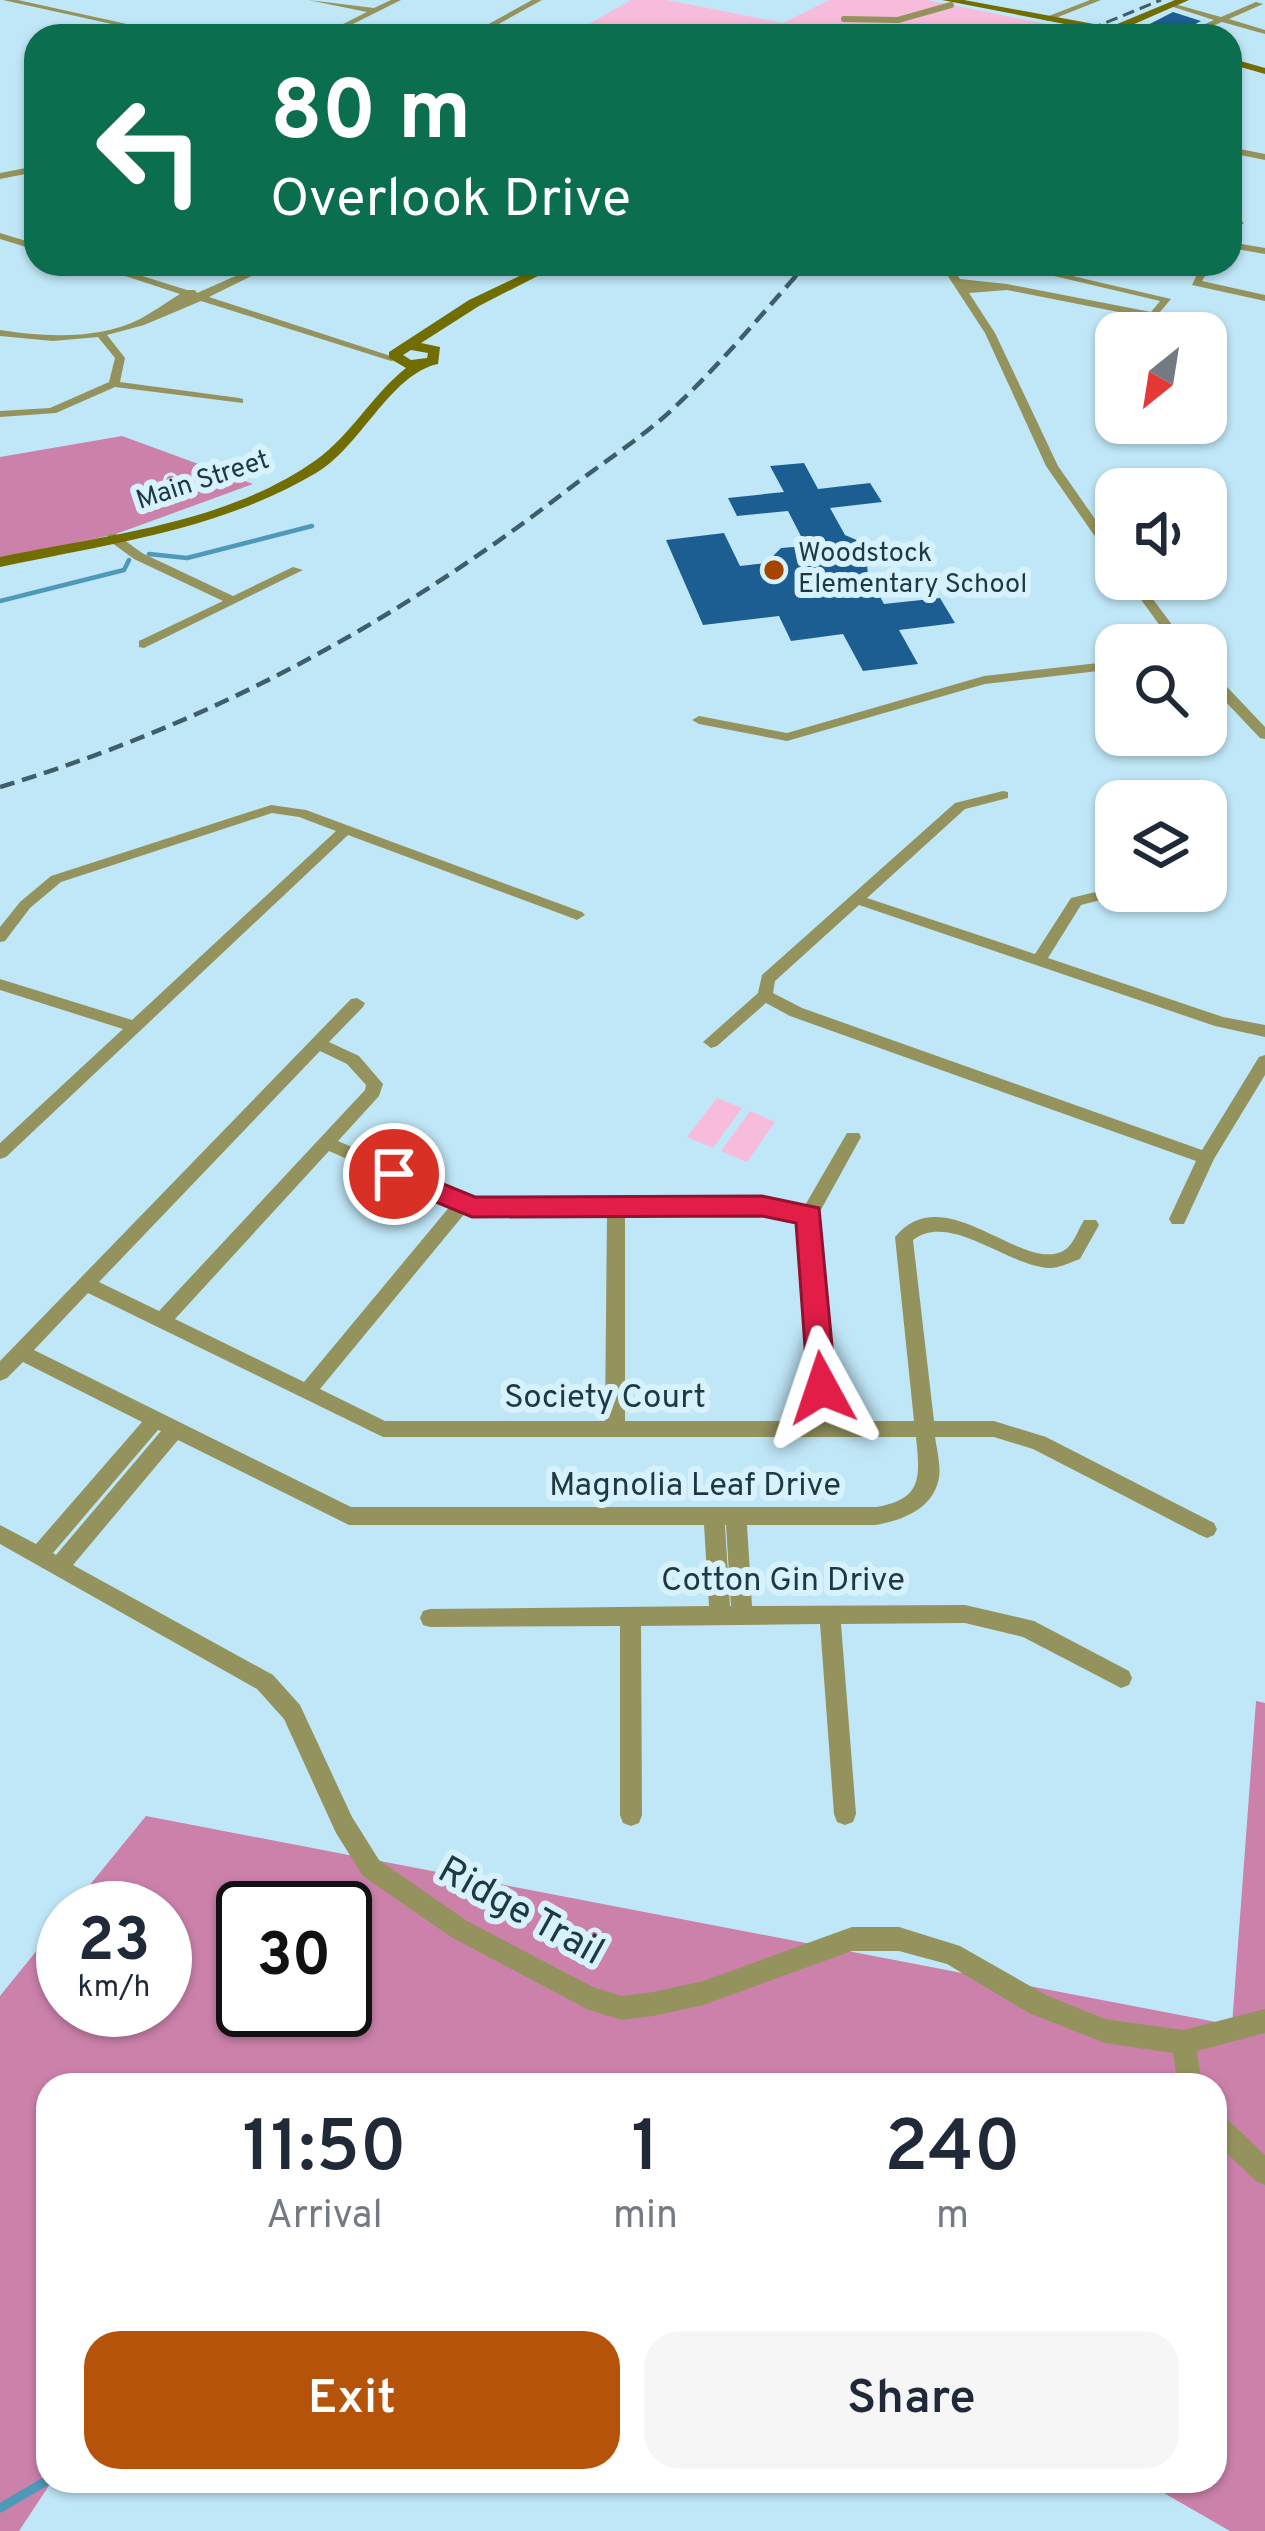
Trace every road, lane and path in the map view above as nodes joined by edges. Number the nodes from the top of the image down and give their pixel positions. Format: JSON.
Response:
{"nodes":[{"id":1,"x":7,"y":0,"type":"edge"},
{"id":2,"x":312,"y":0,"type":"edge"},
{"id":3,"x":397,"y":0,"type":"edge"},
{"id":4,"x":538,"y":0,"type":"edge"},
{"id":5,"x":1086,"y":0,"type":"edge"},
{"id":6,"x":1097,"y":0,"type":"edge"},
{"id":7,"x":1184,"y":0,"type":"edge"},
{"id":8,"x":1244,"y":0,"type":"edge"},
{"id":9,"x":949,"y":3,"type":"edge"},
{"id":10,"x":1171,"y":5,"type":"junction"},
{"id":11,"x":1262,"y":5,"type":"edge"},
{"id":12,"x":1071,"y":8,"type":"junction"},
{"id":13,"x":375,"y":11,"type":"junction"},
{"id":14,"x":844,"y":19,"type":"dead end"},
{"id":15,"x":1045,"y":19,"type":"junction"},
{"id":16,"x":1222,"y":20,"type":"junction"},
{"id":17,"x":120,"y":24,"type":"edge"},
{"id":18,"x":347,"y":24,"type":"edge"},
{"id":19,"x":493,"y":24,"type":"edge"},
{"id":20,"x":1074,"y":24,"type":"edge"},
{"id":21,"x":1126,"y":24,"type":"edge"},
{"id":22,"x":1212,"y":24,"type":"edge"},
{"id":23,"x":1236,"y":24,"type":"edge"},
{"id":24,"x":136,"y":276,"type":"edge"},
{"id":25,"x":242,"y":276,"type":"edge"},
{"id":26,"x":532,"y":276,"type":"edge"},
{"id":27,"x":953,"y":276,"type":"edge"},
{"id":28,"x":1062,"y":276,"type":"edge"},
{"id":29,"x":1200,"y":276,"type":"edge"},
{"id":30,"x":959,"y":286,"type":"junction"},
{"id":31,"x":199,"y":294,"type":"junction"},
{"id":32,"x":1265,"y":298,"type":"edge"},
{"id":33,"x":450,"y":319,"type":"junction"},
{"id":34,"x":0,"y":333,"type":"edge"},
{"id":35,"x":101,"y":334,"type":"junction"},
{"id":36,"x":436,"y":352,"type":"junction"},
{"id":37,"x":403,"y":353,"type":"junction"},
{"id":38,"x":423,"y":364,"type":"junction"},
{"id":39,"x":114,"y":384,"type":"junction"},
{"id":40,"x":388,"y":392,"type":"junction"},
{"id":41,"x":239,"y":401,"type":"dead end"},
{"id":42,"x":0,"y":414,"type":"edge"},
{"id":43,"x":1095,"y":528,"type":"edge"},
{"id":44,"x":112,"y":537,"type":"junction"},
{"id":45,"x":0,"y":562,"type":"edge"},
{"id":46,"x":297,"y":570,"type":"dead end"},
{"id":47,"x":234,"y":601,"type":"junction"},
{"id":48,"x":144,"y":644,"type":"dead end"},
{"id":49,"x":1095,"y":667,"type":"edge"},
{"id":50,"x":1227,"y":696,"type":"edge"},
{"id":51,"x":699,"y":720,"type":"dead end"},
{"id":52,"x":1265,"y":735,"type":"edge"},
{"id":53,"x":1003,"y":795,"type":"dead end"},
{"id":54,"x":346,"y":830,"type":"junction"},
{"id":55,"x":1095,"y":897,"type":"edge"},
{"id":56,"x":858,"y":900,"type":"junction"},
{"id":57,"x":577,"y":915,"type":"dead end"},
{"id":58,"x":0,"y":937,"type":"edge"},
{"id":59,"x":1039,"y":961,"type":"junction"},
{"id":60,"x":0,"y":984,"type":"edge"},
{"id":61,"x":766,"y":995,"type":"junction"},
{"id":62,"x":357,"y":1003,"type":"dead end"},
{"id":63,"x":135,"y":1027,"type":"junction"},
{"id":64,"x":1265,"y":1031,"type":"edge"},
{"id":65,"x":711,"y":1042,"type":"dead end"},
{"id":66,"x":318,"y":1044,"type":"junction"},
{"id":67,"x":1265,"y":1061,"type":"edge"},
{"id":68,"x":853,"y":1137,"type":"dead end"},
{"id":69,"x":328,"y":1144,"type":"junction"},
{"id":70,"x":2,"y":1148,"type":"edge"},
{"id":71,"x":1206,"y":1158,"type":"junction"},
{"id":72,"x":461,"y":1205,"type":"junction"},
{"id":73,"x":616,"y":1207,"type":"junction"},
{"id":74,"x":809,"y":1215,"type":"junction"},
{"id":75,"x":1178,"y":1219,"type":"dead end"},
{"id":76,"x":1090,"y":1225,"type":"dead end"},
{"id":77,"x":86,"y":1284,"type":"junction"},
{"id":78,"x":161,"y":1322,"type":"junction"},
{"id":79,"x":21,"y":1352,"type":"junction"},
{"id":80,"x":0,"y":1373,"type":"edge"},
{"id":81,"x":306,"y":1393,"type":"junction"},
{"id":82,"x":165,"y":1425,"type":"junction"},
{"id":83,"x":927,"y":1427,"type":"junction"},
{"id":84,"x":825,"y":1428,"type":"junction"},
{"id":85,"x":615,"y":1429,"type":"junction"},
{"id":86,"x":725,"y":1517,"type":"junction"},
{"id":87,"x":1208,"y":1529,"type":"dead end"},
{"id":88,"x":0,"y":1534,"type":"edge"},
{"id":89,"x":48,"y":1562,"type":"junction"},
{"id":90,"x":830,"y":1615,"type":"junction"},
{"id":91,"x":630,"y":1616,"type":"junction"},
{"id":92,"x":731,"y":1616,"type":"junction"},
{"id":93,"x":430,"y":1618,"type":"dead end"},
{"id":94,"x":1121,"y":1678,"type":"dead end"},
{"id":95,"x":631,"y":1814,"type":"dead end"},
{"id":96,"x":844,"y":1814,"type":"dead end"},
{"id":97,"x":1265,"y":2021,"type":"edge"},
{"id":98,"x":1183,"y":2042,"type":"junction"},
{"id":99,"x":1188,"y":2073,"type":"edge"},
{"id":100,"x":1227,"y":2136,"type":"edge"},
{"id":101,"x":1265,"y":2172,"type":"edge"}],
"edges":[{"from":1,"to":17,"type":"street"},
{"from":2,"to":13,"type":"street"},
{"from":3,"to":13,"type":"street"},
{"from":4,"to":19,"type":"street"},
{"from":5,"to":12,"type":"street"},
{"from":6,"to":12,"type":"street"},
{"from":7,"to":10,"type":"main road"},
{"from":8,"to":11,"type":"street"},
{"from":9,"to":14,"type":"street"},
{"from":9,"to":15,"type":"main road"},
{"from":10,"to":16,"type":"street"},
{"from":10,"to":21,"type":"main road"},
{"from":11,"to":16,"type":"street"},
{"from":12,"to":15,"type":"street"},
{"from":13,"to":18,"type":"street"},
{"from":15,"to":20,"type":"main road"},
{"from":16,"to":22,"type":"street"},
{"from":16,"to":23,"type":"street"},
{"from":24,"to":31,"type":"street"},
{"from":25,"to":31,"type":"street"},
{"from":26,"to":33,"type":"main road"},
{"from":27,"to":30,"type":"street"},
{"from":28,"to":30,"type":"street"},
{"from":29,"to":32,"type":"street"},
{"from":30,"to":43,"type":"street"},
{"from":31,"to":35,"type":"street"},
{"from":31,"to":37,"type":"street"},
{"from":33,"to":36,"type":"main road","name":"Main Street"},
{"from":33,"to":37,"type":"main road"},
{"from":34,"to":35,"type":"street"},
{"from":35,"to":39,"type":"street"},
{"from":36,"to":37,"type":"main road"},
{"from":36,"to":38,"type":"main road","name":"Main Street"},
{"from":37,"to":38,"type":"main road"},
{"from":37,"to":40,"type":"main road","name":"Main Street"},
{"from":38,"to":40,"type":"main road","name":"Main Street"},
{"from":39,"to":41,"type":"street"},
{"from":39,"to":42,"type":"street"},
{"from":40,"to":44,"type":"main road","name":"Main Street"},
{"from":44,"to":45,"type":"main road","name":"Main Street"},
{"from":44,"to":47,"type":"street"},
{"from":46,"to":47,"type":"street"},
{"from":47,"to":48,"type":"street"},
{"from":49,"to":51,"type":"street"},
{"from":50,"to":52,"type":"street"},
{"from":53,"to":56,"type":"street"},
{"from":54,"to":57,"type":"street"},
{"from":54,"to":58,"type":"street"},
{"from":54,"to":63,"type":"street"},
{"from":55,"to":59,"type":"street"},
{"from":56,"to":59,"type":"street"},
{"from":56,"to":61,"type":"street"},
{"from":59,"to":64,"type":"street"},
{"from":60,"to":63,"type":"street"},
{"from":61,"to":65,"type":"street"},
{"from":61,"to":71,"type":"street"},
{"from":62,"to":66,"type":"street"},
{"from":63,"to":70,"type":"street"},
{"from":66,"to":69,"type":"street"},
{"from":66,"to":77,"type":"street"},
{"from":67,"to":71,"type":"street"},
{"from":68,"to":74,"type":"street"},
{"from":69,"to":72,"type":"street"},
{"from":69,"to":78,"type":"street"},
{"from":71,"to":75,"type":"street"},
{"from":72,"to":73,"type":"street"},
{"from":72,"to":81,"type":"street"},
{"from":73,"to":74,"type":"street"},
{"from":73,"to":85,"type":"street"},
{"from":74,"to":84,"type":"street"},
{"from":76,"to":83,"type":"street","name":"Magnolia Leaf Drive"},
{"from":77,"to":78,"type":"street","name":"Society Court"},
{"from":77,"to":79,"type":"street"},
{"from":78,"to":81,"type":"street","name":"Society Court"},
{"from":79,"to":80,"type":"street"},
{"from":79,"to":82,"type":"street","name":"Magnolia Leaf Drive"},
{"from":81,"to":85,"type":"street","name":"Society Court"},
{"from":82,"to":86,"type":"street","name":"Magnolia Leaf Drive"},
{"from":82,"to":89,"type":"street"},
{"from":83,"to":84,"type":"street","name":"Society Court"},
{"from":83,"to":86,"type":"street","name":"Magnolia Leaf Drive"},
{"from":83,"to":87,"type":"street","name":"Society Court"},
{"from":84,"to":85,"type":"street","name":"Society Court"},
{"from":86,"to":92,"type":"street"},
{"from":88,"to":89,"type":"street","name":"Ridge Trail"},
{"from":89,"to":98,"type":"street","name":"Ridge Trail"},
{"from":90,"to":92,"type":"street","name":"Cotton Gin Drive"},
{"from":90,"to":94,"type":"street","name":"Cotton Gin Drive"},
{"from":90,"to":96,"type":"street"},
{"from":91,"to":92,"type":"street","name":"Cotton Gin Drive"},
{"from":91,"to":93,"type":"street","name":"Cotton Gin Drive"},
{"from":91,"to":95,"type":"street"},
{"from":97,"to":98,"type":"street","name":"Ridge Trail"},
{"from":98,"to":99,"type":"street"},
{"from":100,"to":101,"type":"street"}]}
